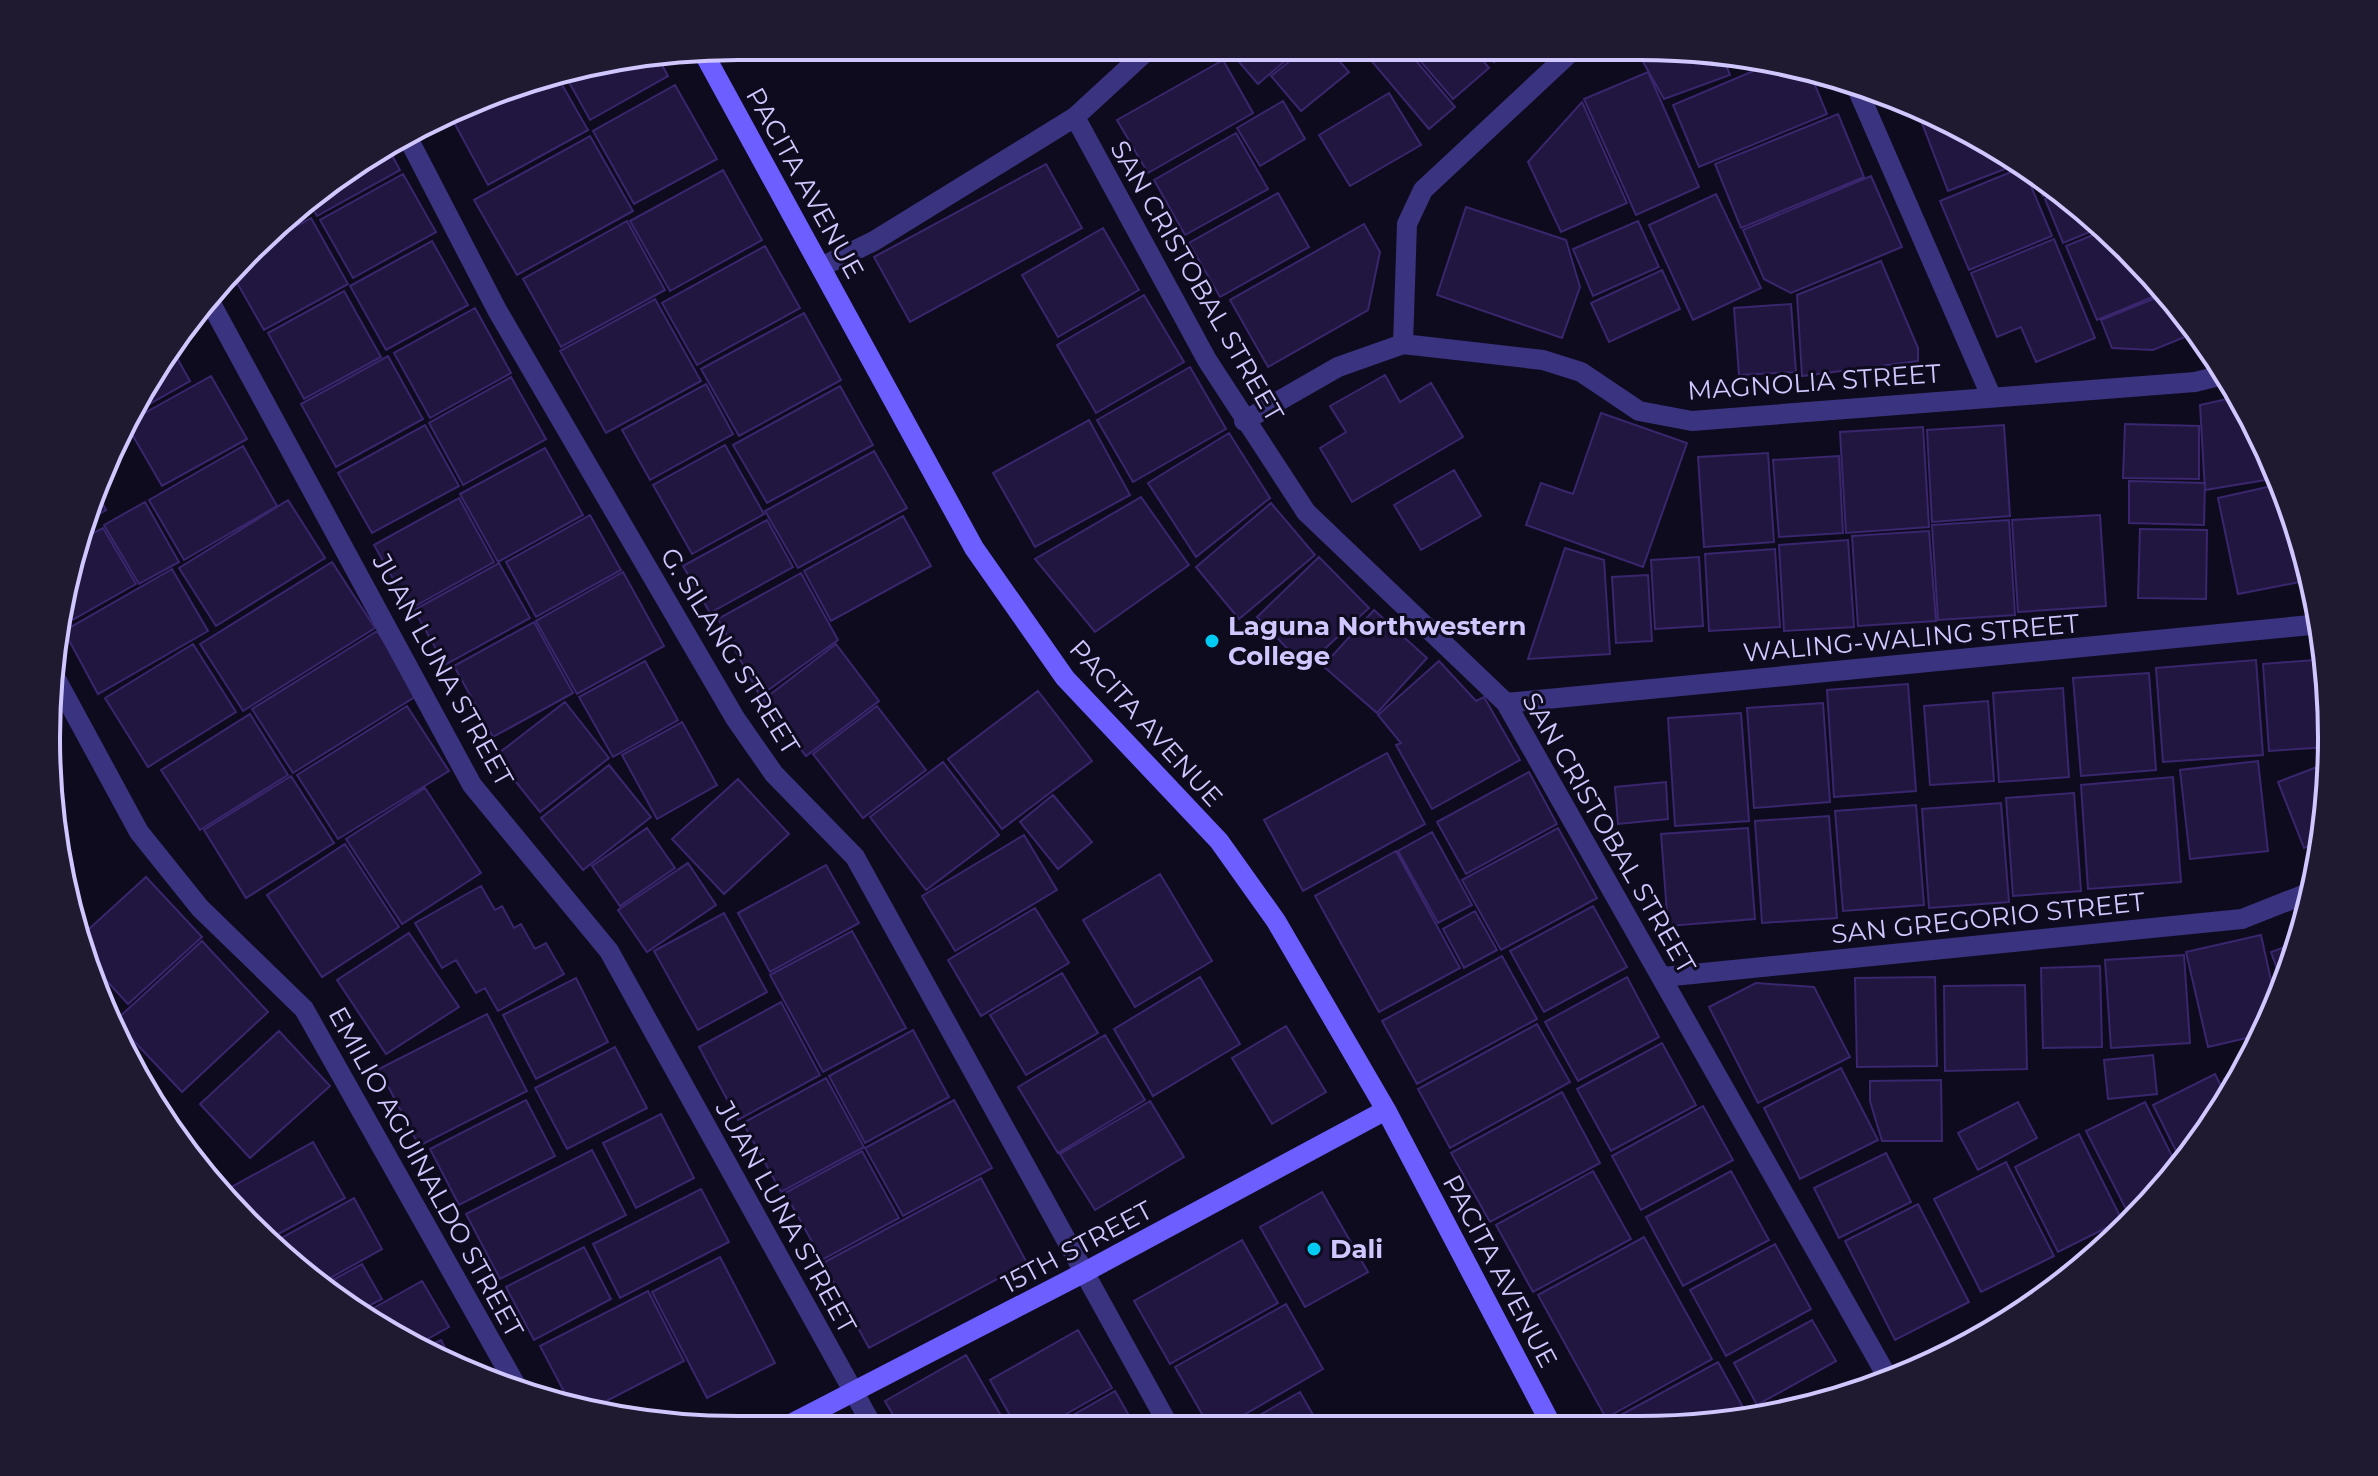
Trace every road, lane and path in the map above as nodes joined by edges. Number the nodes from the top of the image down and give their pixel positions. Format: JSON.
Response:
{"nodes":[{"id":1,"x":1137,"y":60,"type":"edge"},
{"id":2,"x":1562,"y":60,"type":"edge"},
{"id":3,"x":708,"y":61,"type":"edge"},
{"id":4,"x":1861,"y":97,"type":"edge"},
{"id":5,"x":1075,"y":117,"type":"junction"},
{"id":6,"x":411,"y":144,"type":"edge"},
{"id":7,"x":821,"y":267,"type":"junction"},
{"id":8,"x":214,"y":308,"type":"edge"},
{"id":9,"x":1403,"y":344,"type":"junction"},
{"id":10,"x":2214,"y":377,"type":"edge"},
{"id":11,"x":1991,"y":396,"type":"junction"},
{"id":12,"x":1244,"y":421,"type":"junction"},
{"id":13,"x":2308,"y":625,"type":"edge"},
{"id":14,"x":62,"y":689,"type":"edge"},
{"id":15,"x":1506,"y":703,"type":"junction"},
{"id":16,"x":2299,"y":897,"type":"edge"},
{"id":17,"x":1663,"y":977,"type":"junction"},
{"id":18,"x":1386,"y":1110,"type":"junction"},
{"id":19,"x":1085,"y":1272,"type":"junction"},
{"id":20,"x":1884,"y":1370,"type":"edge"},
{"id":21,"x":511,"y":1376,"type":"edge"},
{"id":22,"x":855,"y":1393,"type":"junction"},
{"id":23,"x":808,"y":1416,"type":"edge"},
{"id":24,"x":867,"y":1416,"type":"edge"},
{"id":25,"x":1164,"y":1416,"type":"edge"},
{"id":26,"x":1547,"y":1416,"type":"edge"}],
"edges":[{"from":1,"to":5,"type":"street"},
{"from":2,"to":9,"type":"street"},
{"from":3,"to":7,"type":"main road","name":"PACITA AVENUE"},
{"from":4,"to":11,"type":"street"},
{"from":5,"to":7,"type":"street"},
{"from":5,"to":12,"type":"street","name":"SAN CRISTOBAL STREET"},
{"from":6,"to":19,"type":"street","name":"G. SILANG STREET"},
{"from":7,"to":18,"type":"main road","name":"PACITA AVENUE"},
{"from":8,"to":22,"type":"street","name":"JUAN LUNA STREET"},
{"from":9,"to":11,"type":"street","name":"MAGNOLIA STREET"},
{"from":9,"to":12,"type":"street","name":"MAGNOLIA STREET"},
{"from":10,"to":11,"type":"street","name":"MAGNOLIA STREET"},
{"from":12,"to":15,"type":"street","name":"SAN CRISTOBAL STREET"},
{"from":13,"to":15,"type":"street","name":"WALING-WALING STREET"},
{"from":14,"to":21,"type":"street","name":"EMILIO AGUINALDO STREET"},
{"from":15,"to":17,"type":"street","name":"SAN CRISTOBAL STREET"},
{"from":16,"to":17,"type":"street","name":"SAN GREGORIO STREET"},
{"from":17,"to":20,"type":"street","name":"SAN CRISTOBAL STREET"},
{"from":18,"to":19,"type":"main road","name":"15TH STREET"},
{"from":18,"to":26,"type":"main road","name":"PACITA AVENUE"},
{"from":19,"to":22,"type":"main road","name":"15TH STREET"},
{"from":19,"to":25,"type":"street","name":"G. SILANG STREET"},
{"from":22,"to":23,"type":"main road","name":"15TH STREET"},
{"from":22,"to":24,"type":"street","name":"JUAN LUNA STREET"}]}
